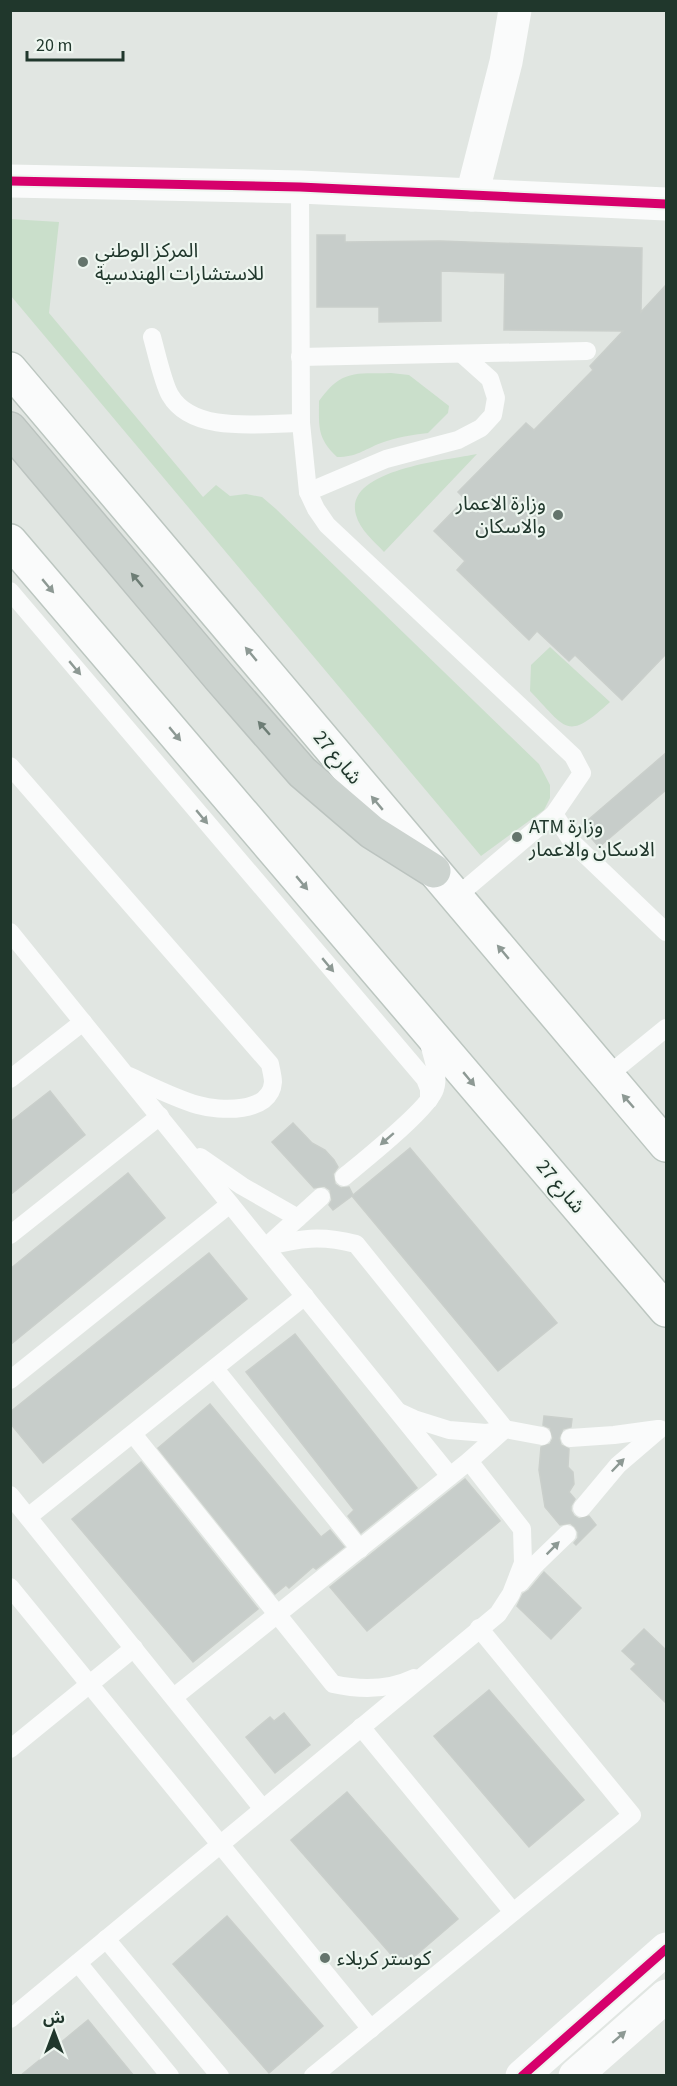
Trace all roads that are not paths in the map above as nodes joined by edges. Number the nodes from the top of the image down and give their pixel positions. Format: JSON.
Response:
{"nodes":[{"id":1,"x":515,"y":10,"type":"edge"},
{"id":2,"x":10,"y":181,"type":"edge"},
{"id":3,"x":300,"y":187,"type":"junction"},
{"id":4,"x":472,"y":195,"type":"junction"},
{"id":5,"x":666,"y":204,"type":"edge"},
{"id":6,"x":152,"y":337,"type":"dead end"},
{"id":7,"x":587,"y":351,"type":"dead end"},
{"id":8,"x":462,"y":354,"type":"junction"},
{"id":9,"x":300,"y":357,"type":"junction"},
{"id":10,"x":10,"y":369,"type":"edge"},
{"id":11,"x":301,"y":423,"type":"junction"},
{"id":12,"x":10,"y":429,"type":"edge"},
{"id":13,"x":308,"y":492,"type":"junction"},
{"id":14,"x":10,"y":542,"type":"edge"},
{"id":15,"x":10,"y":591,"type":"edge"},
{"id":16,"x":10,"y":766,"type":"edge"},
{"id":17,"x":554,"y":814,"type":"junction"},
{"id":18,"x":434,"y":871,"type":"junction"},
{"id":19,"x":456,"y":897,"type":"junction"},
{"id":20,"x":666,"y":932,"type":"edge"},
{"id":21,"x":11,"y":934,"type":"edge"},
{"id":22,"x":83,"y":1022,"type":"junction"},
{"id":23,"x":426,"y":1028,"type":"junction"},
{"id":24,"x":666,"y":1028,"type":"edge"},
{"id":25,"x":127,"y":1076,"type":"junction"},
{"id":26,"x":607,"y":1076,"type":"junction"},
{"id":27,"x":10,"y":1079,"type":"edge"},
{"id":28,"x":429,"y":1100,"type":"junction"},
{"id":29,"x":160,"y":1116,"type":"junction"},
{"id":30,"x":183,"y":1145,"type":"junction"},
{"id":31,"x":666,"y":1145,"type":"edge"},
{"id":32,"x":344,"y":1177,"type":"dead end"},
{"id":33,"x":321,"y":1197,"type":"dead end"},
{"id":34,"x":230,"y":1204,"type":"junction"},
{"id":35,"x":298,"y":1218,"type":"junction"},
{"id":36,"x":10,"y":1235,"type":"edge"},
{"id":37,"x":265,"y":1247,"type":"junction"},
{"id":38,"x":305,"y":1296,"type":"junction"},
{"id":39,"x":666,"y":1310,"type":"edge"},
{"id":40,"x":215,"y":1369,"type":"junction"},
{"id":41,"x":10,"y":1380,"type":"edge"},
{"id":42,"x":398,"y":1411,"type":"junction"},
{"id":43,"x":663,"y":1427,"type":"edge"},
{"id":44,"x":505,"y":1429,"type":"junction"},
{"id":45,"x":133,"y":1434,"type":"junction"},
{"id":46,"x":542,"y":1436,"type":"dead end"},
{"id":47,"x":570,"y":1438,"type":"dead end"},
{"id":48,"x":469,"y":1461,"type":"junction"},
{"id":49,"x":450,"y":1476,"type":"junction"},
{"id":50,"x":10,"y":1495,"type":"edge"},
{"id":51,"x":582,"y":1508,"type":"dead end"},
{"id":52,"x":28,"y":1517,"type":"junction"},
{"id":53,"x":567,"y":1534,"type":"dead end"},
{"id":54,"x":360,"y":1549,"type":"junction"},
{"id":55,"x":10,"y":1587,"type":"edge"},
{"id":56,"x":511,"y":1594,"type":"junction"},
{"id":57,"x":278,"y":1614,"type":"junction"},
{"id":58,"x":479,"y":1628,"type":"junction"},
{"id":59,"x":134,"y":1648,"type":"junction"},
{"id":60,"x":428,"y":1671,"type":"junction"},
{"id":61,"x":90,"y":1684,"type":"junction"},
{"id":62,"x":174,"y":1698,"type":"junction"},
{"id":63,"x":361,"y":1727,"type":"junction"},
{"id":64,"x":10,"y":1749,"type":"edge"},
{"id":65,"x":263,"y":1809,"type":"junction"},
{"id":66,"x":220,"y":1844,"type":"junction"},
{"id":67,"x":513,"y":1912,"type":"junction"},
{"id":68,"x":106,"y":1939,"type":"junction"},
{"id":69,"x":666,"y":1949,"type":"edge"},
{"id":70,"x":78,"y":1963,"type":"junction"},
{"id":71,"x":666,"y":1996,"type":"edge"},
{"id":72,"x":10,"y":2019,"type":"edge"},
{"id":73,"x":371,"y":2029,"type":"junction"},
{"id":74,"x":170,"y":2076,"type":"edge"},
{"id":75,"x":220,"y":2076,"type":"edge"},
{"id":76,"x":313,"y":2076,"type":"edge"},
{"id":77,"x":522,"y":2076,"type":"edge"},
{"id":78,"x":575,"y":2076,"type":"edge"}],
"edges":[{"from":1,"to":4,"type":"main road"},
{"from":2,"to":3,"type":"main road"},
{"from":3,"to":4,"type":"main road"},
{"from":3,"to":9,"type":"lane"},
{"from":4,"to":5,"type":"main road"},
{"from":6,"to":11,"type":"lane"},
{"from":7,"to":8,"type":"lane"},
{"from":8,"to":9,"type":"lane"},
{"from":8,"to":13,"type":"lane"},
{"from":9,"to":11,"type":"lane"},
{"from":18,"to":10,"type":"main road","name":"شارع 27","one_way":true},
{"from":11,"to":13,"type":"lane"},
{"from":18,"to":12,"type":"main road","one_way":true},
{"from":13,"to":17,"type":"lane"},
{"from":14,"to":23,"type":"main road","name":"شارع 27","one_way":true},
{"from":15,"to":28,"type":"lane","one_way":true},
{"from":16,"to":25,"type":"lane"},
{"from":17,"to":19,"type":"lane"},
{"from":17,"to":20,"type":"lane"},
{"from":18,"to":19,"type":"main road","name":"شارع 27"},
{"from":26,"to":19,"type":"main road","name":"شارع 27","one_way":true},
{"from":21,"to":22,"type":"lane"},
{"from":22,"to":25,"type":"lane"},
{"from":22,"to":27,"type":"lane"},
{"from":23,"to":28,"type":"lane"},
{"from":23,"to":39,"type":"main road","name":"شارع 27","one_way":true},
{"from":24,"to":26,"type":"lane"},
{"from":25,"to":29,"type":"lane"},
{"from":31,"to":26,"type":"main road","name":"شارع 27","one_way":true},
{"from":28,"to":32,"type":"lane","one_way":true},
{"from":29,"to":30,"type":"lane"},
{"from":29,"to":36,"type":"lane"},
{"from":30,"to":34,"type":"lane"},
{"from":30,"to":35,"type":"lane"},
{"from":33,"to":35,"type":"lane"},
{"from":34,"to":37,"type":"lane"},
{"from":34,"to":41,"type":"lane"},
{"from":35,"to":37,"type":"lane"},
{"from":37,"to":38,"type":"lane"},
{"from":37,"to":44,"type":"lane"},
{"from":38,"to":40,"type":"lane"},
{"from":38,"to":42,"type":"lane"},
{"from":40,"to":45,"type":"lane"},
{"from":40,"to":54,"type":"lane"},
{"from":42,"to":44,"type":"lane"},
{"from":42,"to":49,"type":"lane"},
{"from":43,"to":47,"type":"lane"},
{"from":51,"to":43,"type":"lane","one_way":true},
{"from":44,"to":46,"type":"lane"},
{"from":44,"to":48,"type":"lane"},
{"from":45,"to":52,"type":"lane"},
{"from":45,"to":57,"type":"lane"},
{"from":48,"to":49,"type":"lane"},
{"from":48,"to":56,"type":"lane"},
{"from":49,"to":54,"type":"lane"},
{"from":50,"to":52,"type":"lane"},
{"from":52,"to":59,"type":"lane"},
{"from":56,"to":53,"type":"lane","one_way":true},
{"from":54,"to":57,"type":"lane"},
{"from":55,"to":61,"type":"lane"},
{"from":56,"to":58,"type":"lane"},
{"from":57,"to":60,"type":"lane"},
{"from":57,"to":62,"type":"lane"},
{"from":58,"to":60,"type":"lane"},
{"from":58,"to":67,"type":"lane"},
{"from":59,"to":61,"type":"lane"},
{"from":59,"to":62,"type":"lane"},
{"from":60,"to":63,"type":"lane"},
{"from":61,"to":64,"type":"lane"},
{"from":61,"to":66,"type":"lane"},
{"from":62,"to":65,"type":"lane"},
{"from":63,"to":65,"type":"lane"},
{"from":63,"to":67,"type":"lane"},
{"from":65,"to":66,"type":"lane"},
{"from":66,"to":68,"type":"lane"},
{"from":66,"to":73,"type":"lane"},
{"from":67,"to":73,"type":"lane"},
{"from":68,"to":70,"type":"lane"},
{"from":68,"to":75,"type":"lane"},
{"from":69,"to":77,"type":"main road"},
{"from":70,"to":72,"type":"lane"},
{"from":70,"to":74,"type":"lane"},
{"from":78,"to":71,"type":"main road","one_way":true},
{"from":73,"to":76,"type":"lane"}]}
